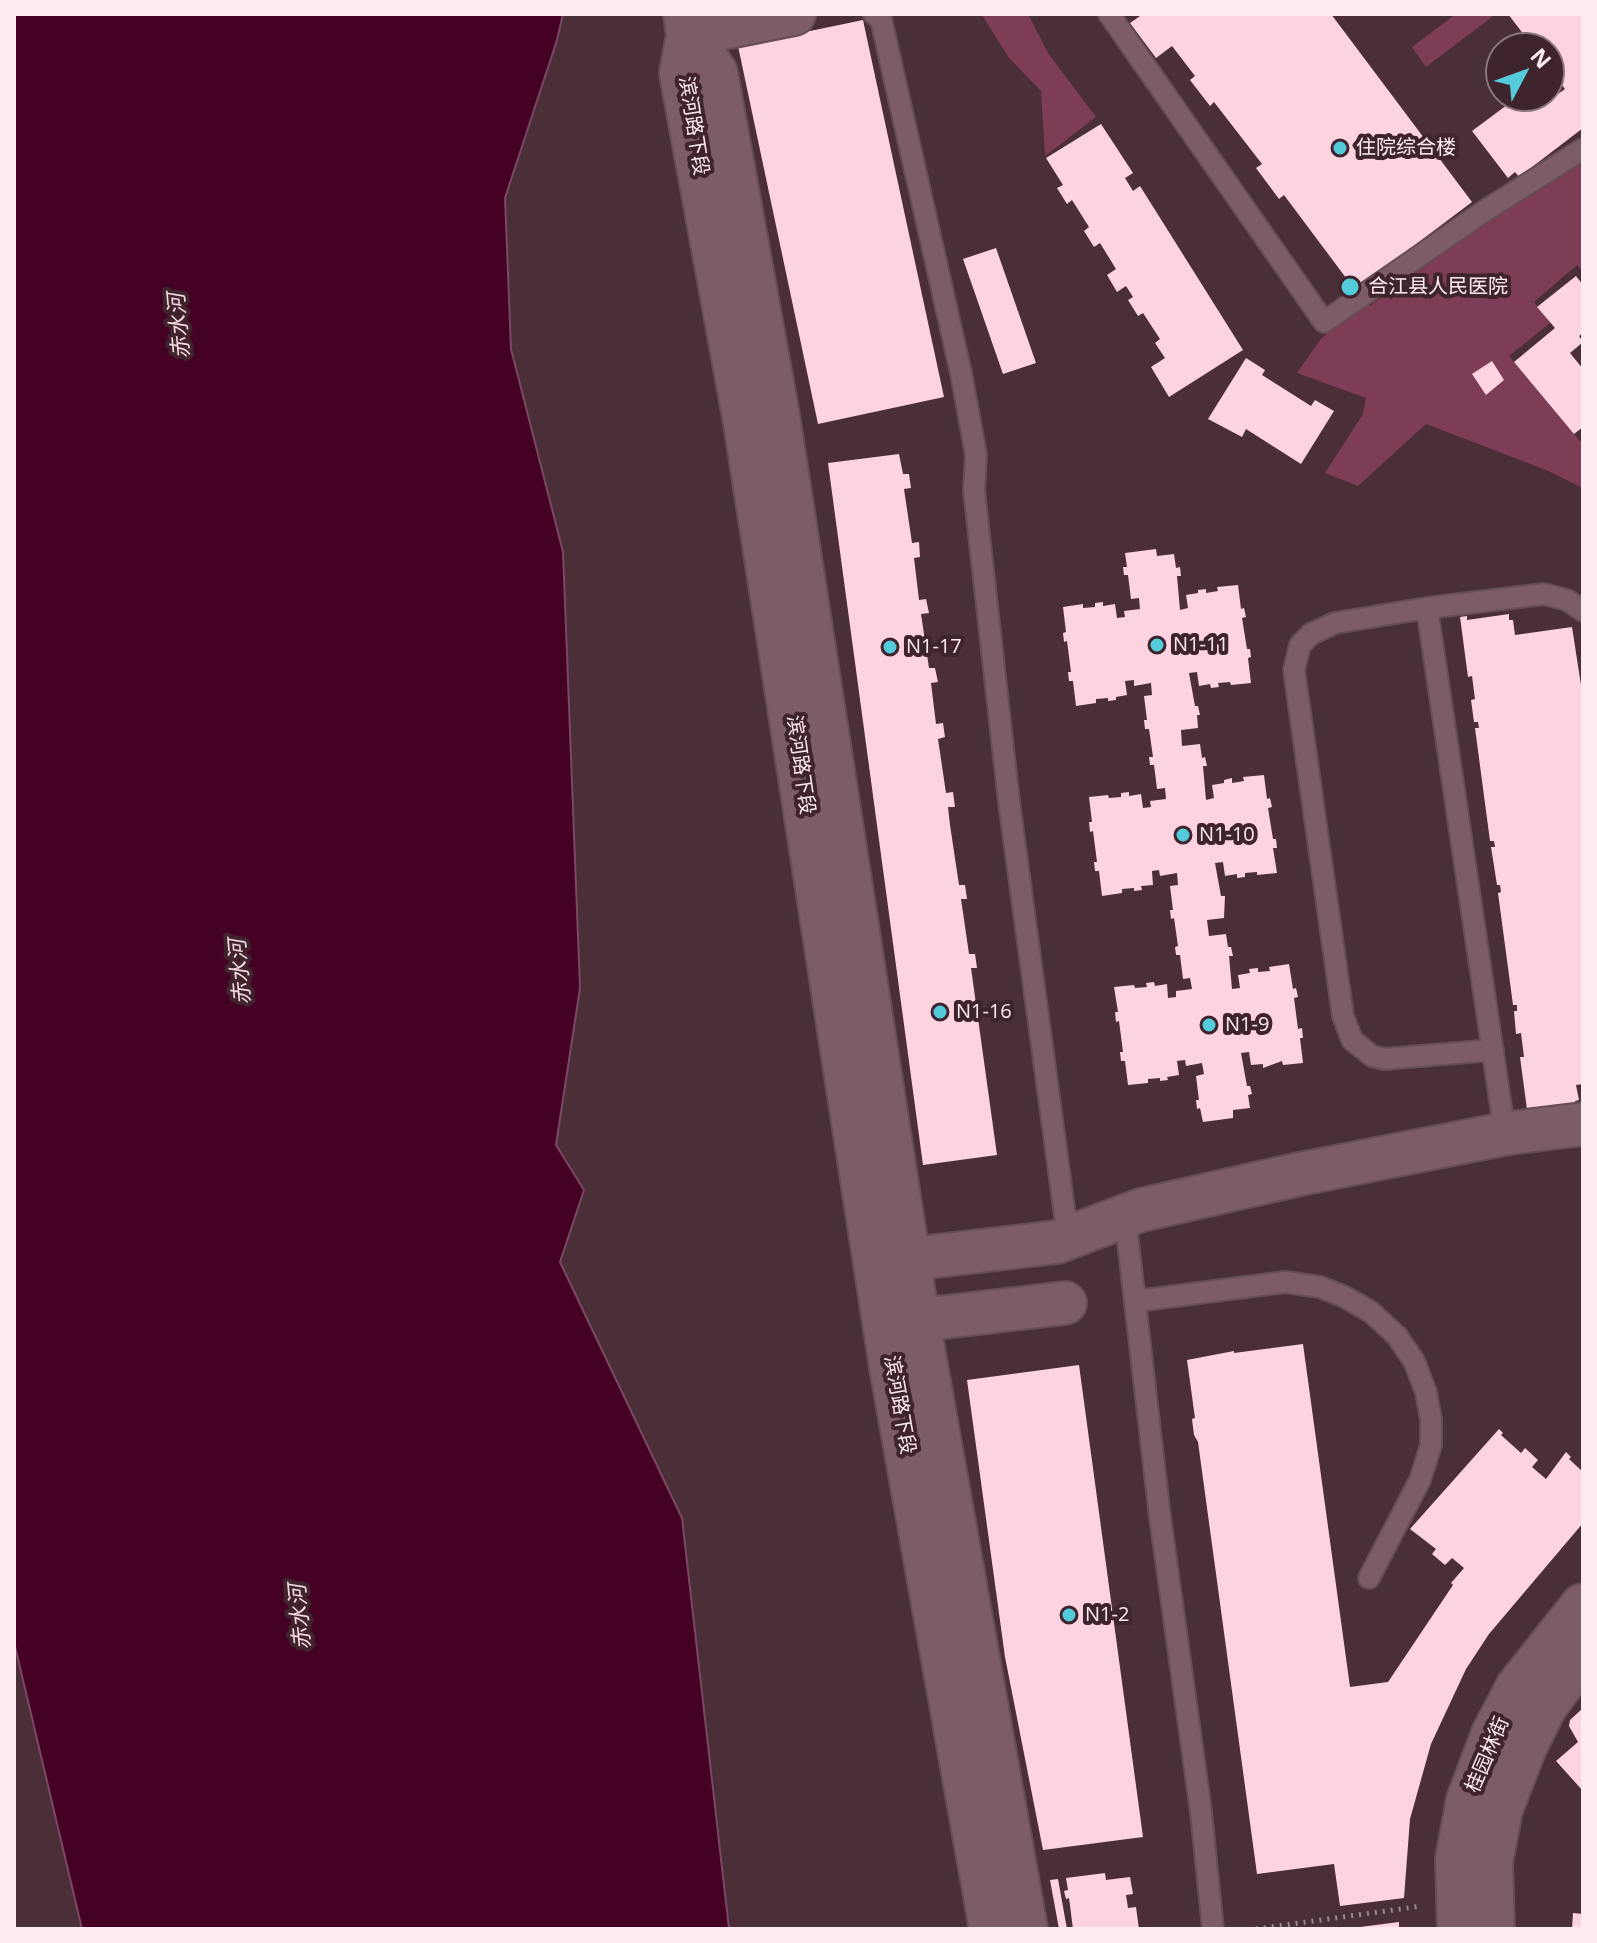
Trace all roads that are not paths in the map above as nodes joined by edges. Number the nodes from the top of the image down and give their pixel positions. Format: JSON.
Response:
{"nodes":[{"id":1,"x":794,"y":14,"type":"edge"},
{"id":2,"x":874,"y":14,"type":"edge"},
{"id":3,"x":1109,"y":14,"type":"edge"},
{"id":4,"x":688,"y":24,"type":"edge"},
{"id":5,"x":1583,"y":149,"type":"edge"},
{"id":6,"x":1427,"y":608,"type":"junction"},
{"id":7,"x":1583,"y":611,"type":"edge"},
{"id":8,"x":1493,"y":1050,"type":"junction"},
{"id":9,"x":1583,"y":1124,"type":"edge"},
{"id":10,"x":1505,"y":1134,"type":"junction"},
{"id":11,"x":1125,"y":1216,"type":"junction"},
{"id":12,"x":1063,"y":1240,"type":"junction"},
{"id":13,"x":892,"y":1261,"type":"junction"},
{"id":14,"x":1136,"y":1301,"type":"junction"},
{"id":15,"x":901,"y":1322,"type":"junction"},
{"id":16,"x":1369,"y":1578,"type":"dead end"},
{"id":17,"x":1581,"y":1624,"type":"edge"},
{"id":18,"x":1444,"y":1917,"type":"edge"},
{"id":19,"x":992,"y":1929,"type":"edge"},
{"id":20,"x":1025,"y":1929,"type":"edge"},
{"id":21,"x":1213,"y":1929,"type":"edge"},
{"id":22,"x":1492,"y":1929,"type":"edge"}],
"edges":[{"from":1,"to":4,"type":"street"},
{"from":2,"to":12,"type":"lane"},
{"from":3,"to":5,"type":"lane"},
{"from":4,"to":13,"type":"street","name":"滨河路下段"},
{"from":6,"to":7,"type":"lane"},
{"from":6,"to":8,"type":"lane"},
{"from":6,"to":8,"type":"lane"},
{"from":8,"to":10,"type":"lane"},
{"from":9,"to":10,"type":"street"},
{"from":10,"to":11,"type":"street"},
{"from":11,"to":12,"type":"street"},
{"from":11,"to":14,"type":"lane"},
{"from":12,"to":13,"type":"street"},
{"from":12,"to":15,"type":"street"},
{"from":13,"to":15,"type":"street","name":"滨河路下段"},
{"from":14,"to":16,"type":"lane"},
{"from":14,"to":21,"type":"lane"},
{"from":15,"to":19,"type":"street","name":"滨河路下段"},
{"from":15,"to":20,"type":"street","name":"滨河路下段"},
{"from":17,"to":18,"type":"street","name":"桂园林街"},
{"from":17,"to":22,"type":"street","name":"桂园林街"}]}
